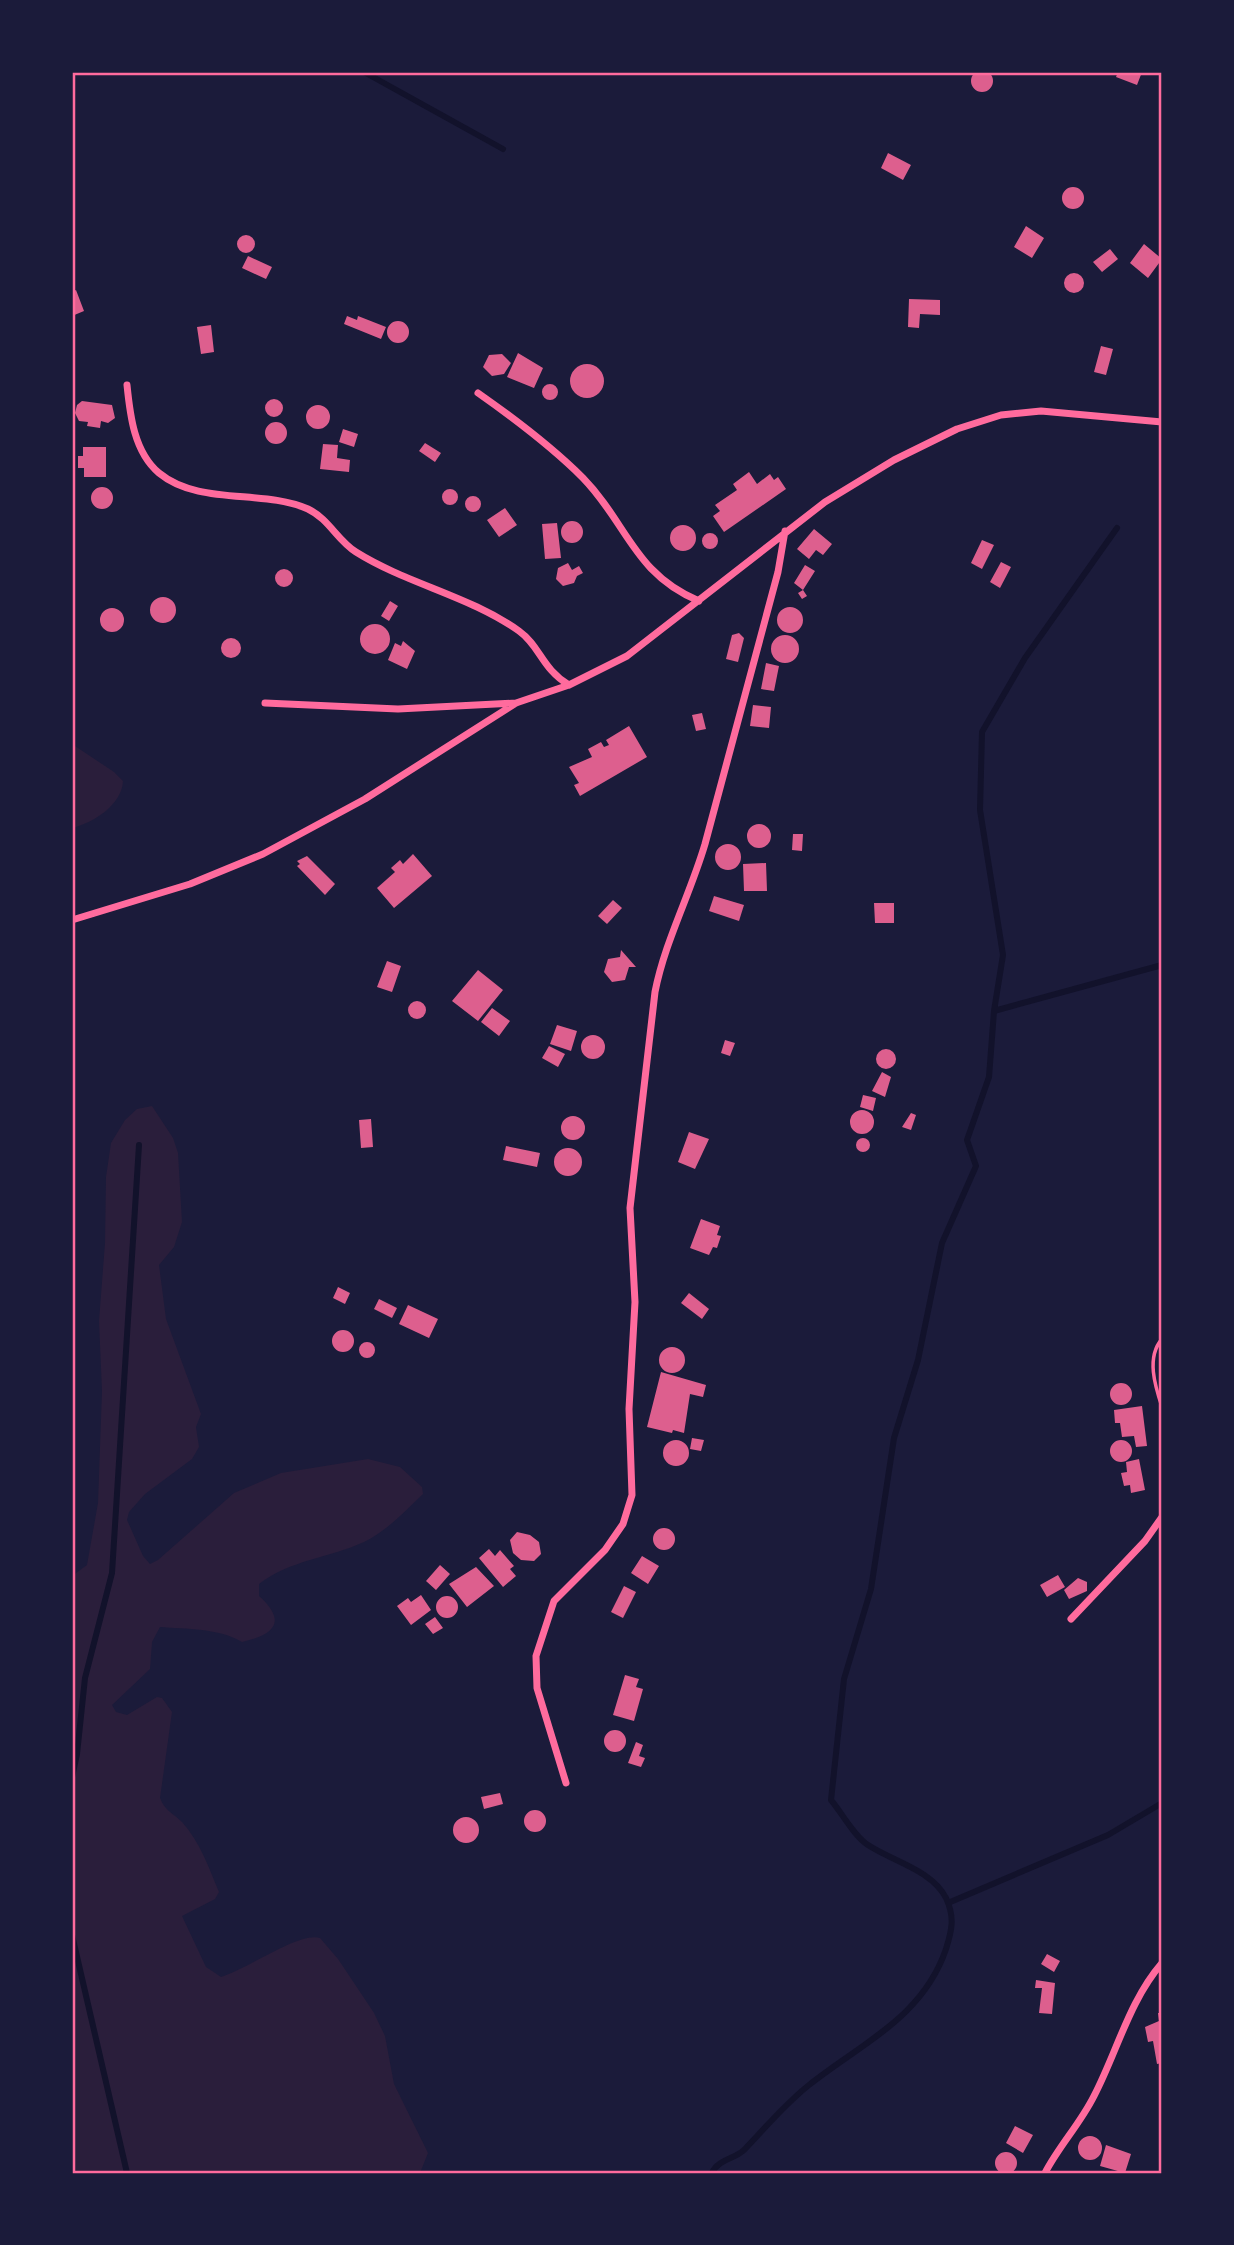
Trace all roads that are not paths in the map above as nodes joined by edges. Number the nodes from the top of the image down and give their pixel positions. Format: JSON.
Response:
{"nodes":[{"id":1,"x":127,"y":385,"type":"dead end"},
{"id":2,"x":478,"y":393,"type":"dead end"},
{"id":3,"x":1162,"y":422,"type":"edge"},
{"id":4,"x":785,"y":531,"type":"junction"},
{"id":5,"x":699,"y":601,"type":"junction"},
{"id":6,"x":569,"y":685,"type":"junction"},
{"id":7,"x":265,"y":703,"type":"dead end"},
{"id":8,"x":516,"y":703,"type":"junction"},
{"id":9,"x":72,"y":920,"type":"edge"},
{"id":10,"x":1162,"y":1517,"type":"edge"},
{"id":11,"x":1071,"y":1619,"type":"dead end"},
{"id":12,"x":566,"y":1783,"type":"dead end"},
{"id":13,"x":1162,"y":1963,"type":"edge"},
{"id":14,"x":1045,"y":2173,"type":"edge"}],
"edges":[{"from":1,"to":6,"type":"street"},
{"from":2,"to":5,"type":"street"},
{"from":3,"to":4,"type":"street"},
{"from":4,"to":5,"type":"street"},
{"from":4,"to":12,"type":"street"},
{"from":5,"to":6,"type":"street"},
{"from":6,"to":8,"type":"street"},
{"from":7,"to":8,"type":"street"},
{"from":8,"to":9,"type":"street"},
{"from":10,"to":11,"type":"street"},
{"from":13,"to":14,"type":"street"}]}
